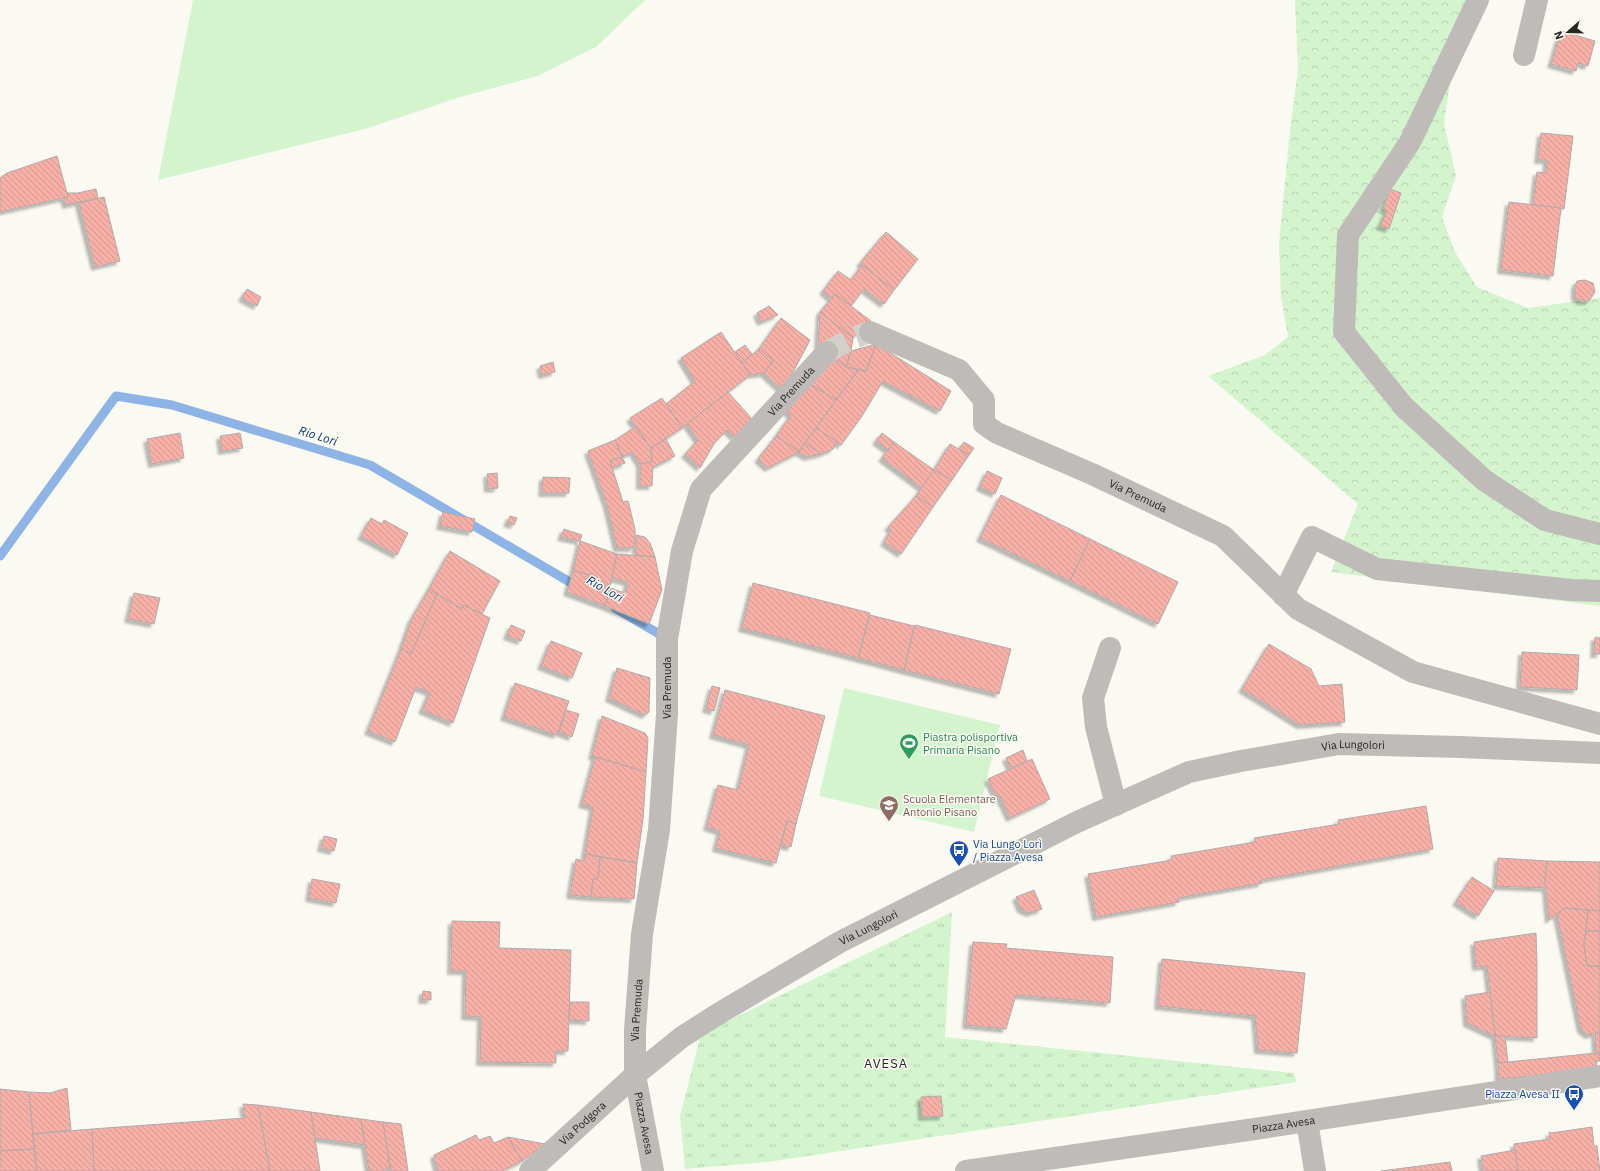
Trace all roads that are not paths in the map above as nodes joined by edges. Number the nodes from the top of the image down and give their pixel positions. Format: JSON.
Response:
{"nodes":[{"id":1,"x":1478,"y":0,"type":"edge"},
{"id":2,"x":1537,"y":0,"type":"edge"},
{"id":3,"x":1524,"y":56,"type":"dead end"},
{"id":4,"x":870,"y":332,"type":"tunnel mouth"},
{"id":5,"x":827,"y":352,"type":"tunnel mouth"},
{"id":6,"x":1600,"y":534,"type":"edge"},
{"id":7,"x":1600,"y":591,"type":"edge"},
{"id":8,"x":1283,"y":595,"type":"junction"},
{"id":9,"x":1110,"y":648,"type":"dead end"},
{"id":10,"x":1600,"y":724,"type":"edge"},
{"id":11,"x":1600,"y":753,"type":"edge"},
{"id":12,"x":1116,"y":805,"type":"junction"},
{"id":13,"x":636,"y":1075,"type":"junction"},
{"id":14,"x":1600,"y":1076,"type":"edge"},
{"id":15,"x":1307,"y":1121,"type":"junction"},
{"id":16,"x":530,"y":1171,"type":"edge"},
{"id":17,"x":653,"y":1171,"type":"edge"},
{"id":18,"x":966,"y":1171,"type":"edge"},
{"id":19,"x":1315,"y":1171,"type":"edge"}],
"edges":[{"from":1,"to":6,"type":"street"},
{"from":2,"to":3,"type":"street"},
{"from":4,"to":8,"type":"street","name":"Via Premuda"},
{"from":5,"to":13,"type":"street","name":"Via Premuda"},
{"from":7,"to":8,"type":"street"},
{"from":8,"to":10,"type":"street","name":"Via Premuda"},
{"from":9,"to":12,"type":"street"},
{"from":11,"to":12,"type":"street","name":"Via Lungolorì"},
{"from":12,"to":13,"type":"street","name":"Via Lungolorì"},
{"from":13,"to":16,"type":"street","name":"Via Podgora"},
{"from":13,"to":17,"type":"street","name":"Piazza Avesa"},
{"from":14,"to":15,"type":"street","name":"Piazza Avesa"},
{"from":15,"to":18,"type":"street","name":"Piazza Avesa"},
{"from":15,"to":19,"type":"street"}]}
